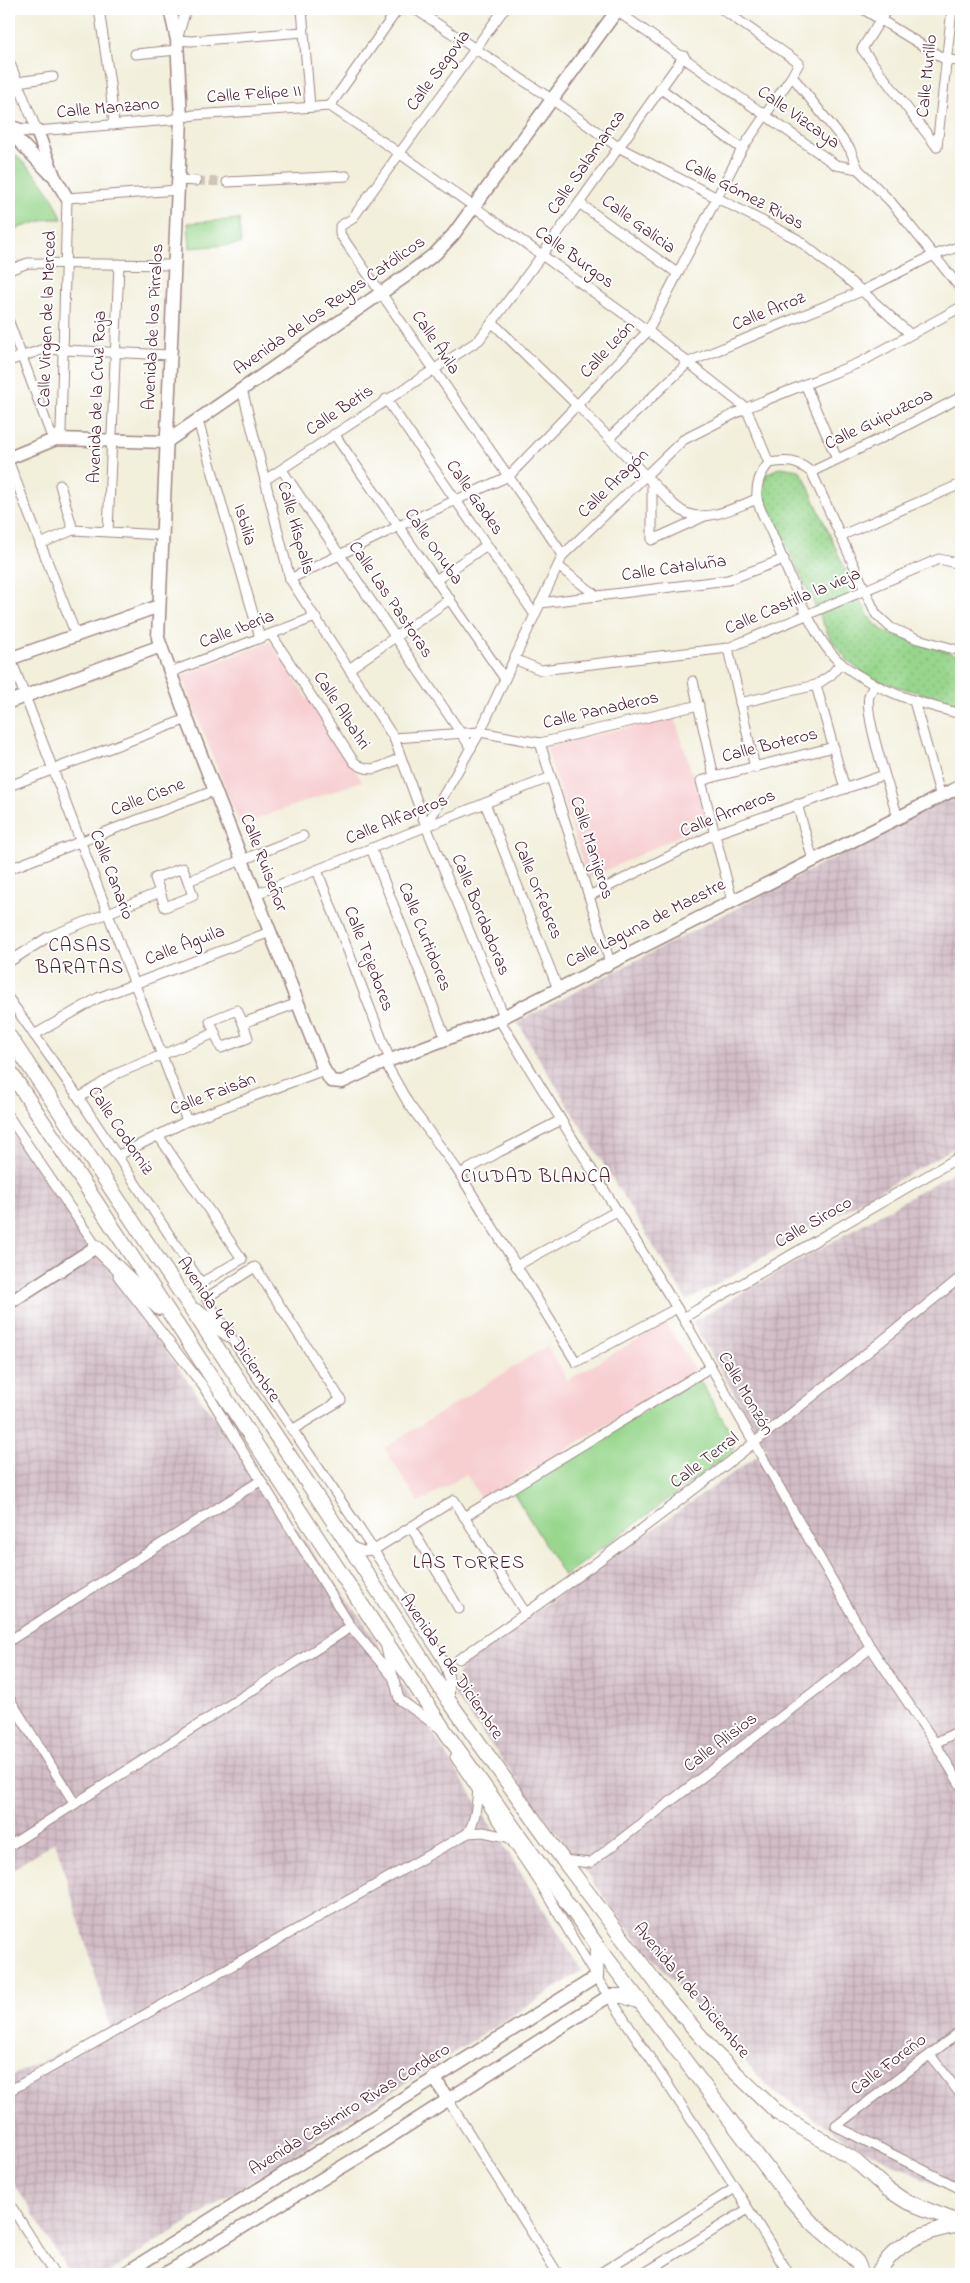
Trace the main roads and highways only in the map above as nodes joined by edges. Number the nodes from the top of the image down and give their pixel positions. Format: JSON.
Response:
{"nodes":[{"id":1,"x":9,"y":1036,"type":"edge"},
{"id":2,"x":9,"y":1070,"type":"edge"},
{"id":3,"x":96,"y":1248,"type":"road end"},
{"id":4,"x":190,"y":1306,"type":"junction"},
{"id":5,"x":178,"y":1327,"type":"junction"},
{"id":6,"x":228,"y":1334,"type":"road end"},
{"id":7,"x":597,"y":1945,"type":"junction"},
{"id":8,"x":596,"y":1977,"type":"road end"},
{"id":9,"x":610,"y":1996,"type":"road end"},
{"id":10,"x":642,"y":2003,"type":"junction"},
{"id":11,"x":961,"y":2224,"type":"edge"},
{"id":12,"x":862,"y":2274,"type":"edge"},
{"id":13,"x":878,"y":2274,"type":"edge"}],
"edges":[{"from":1,"to":4,"type":"main road","name":"Avenida 4 de Diciembre"},
{"from":2,"to":5,"type":"main road"},
{"from":3,"to":5,"type":"main road"},
{"from":4,"to":6,"type":"main road"},
{"from":4,"to":11,"type":"main road","name":"Avenida 4 de Diciembre"},
{"from":5,"to":7,"type":"main road"},
{"from":7,"to":8,"type":"main road"},
{"from":7,"to":10,"type":"main road"},
{"from":9,"to":10,"type":"main road"},
{"from":10,"to":12,"type":"main road"},
{"from":11,"to":13,"type":"main road"}]}
